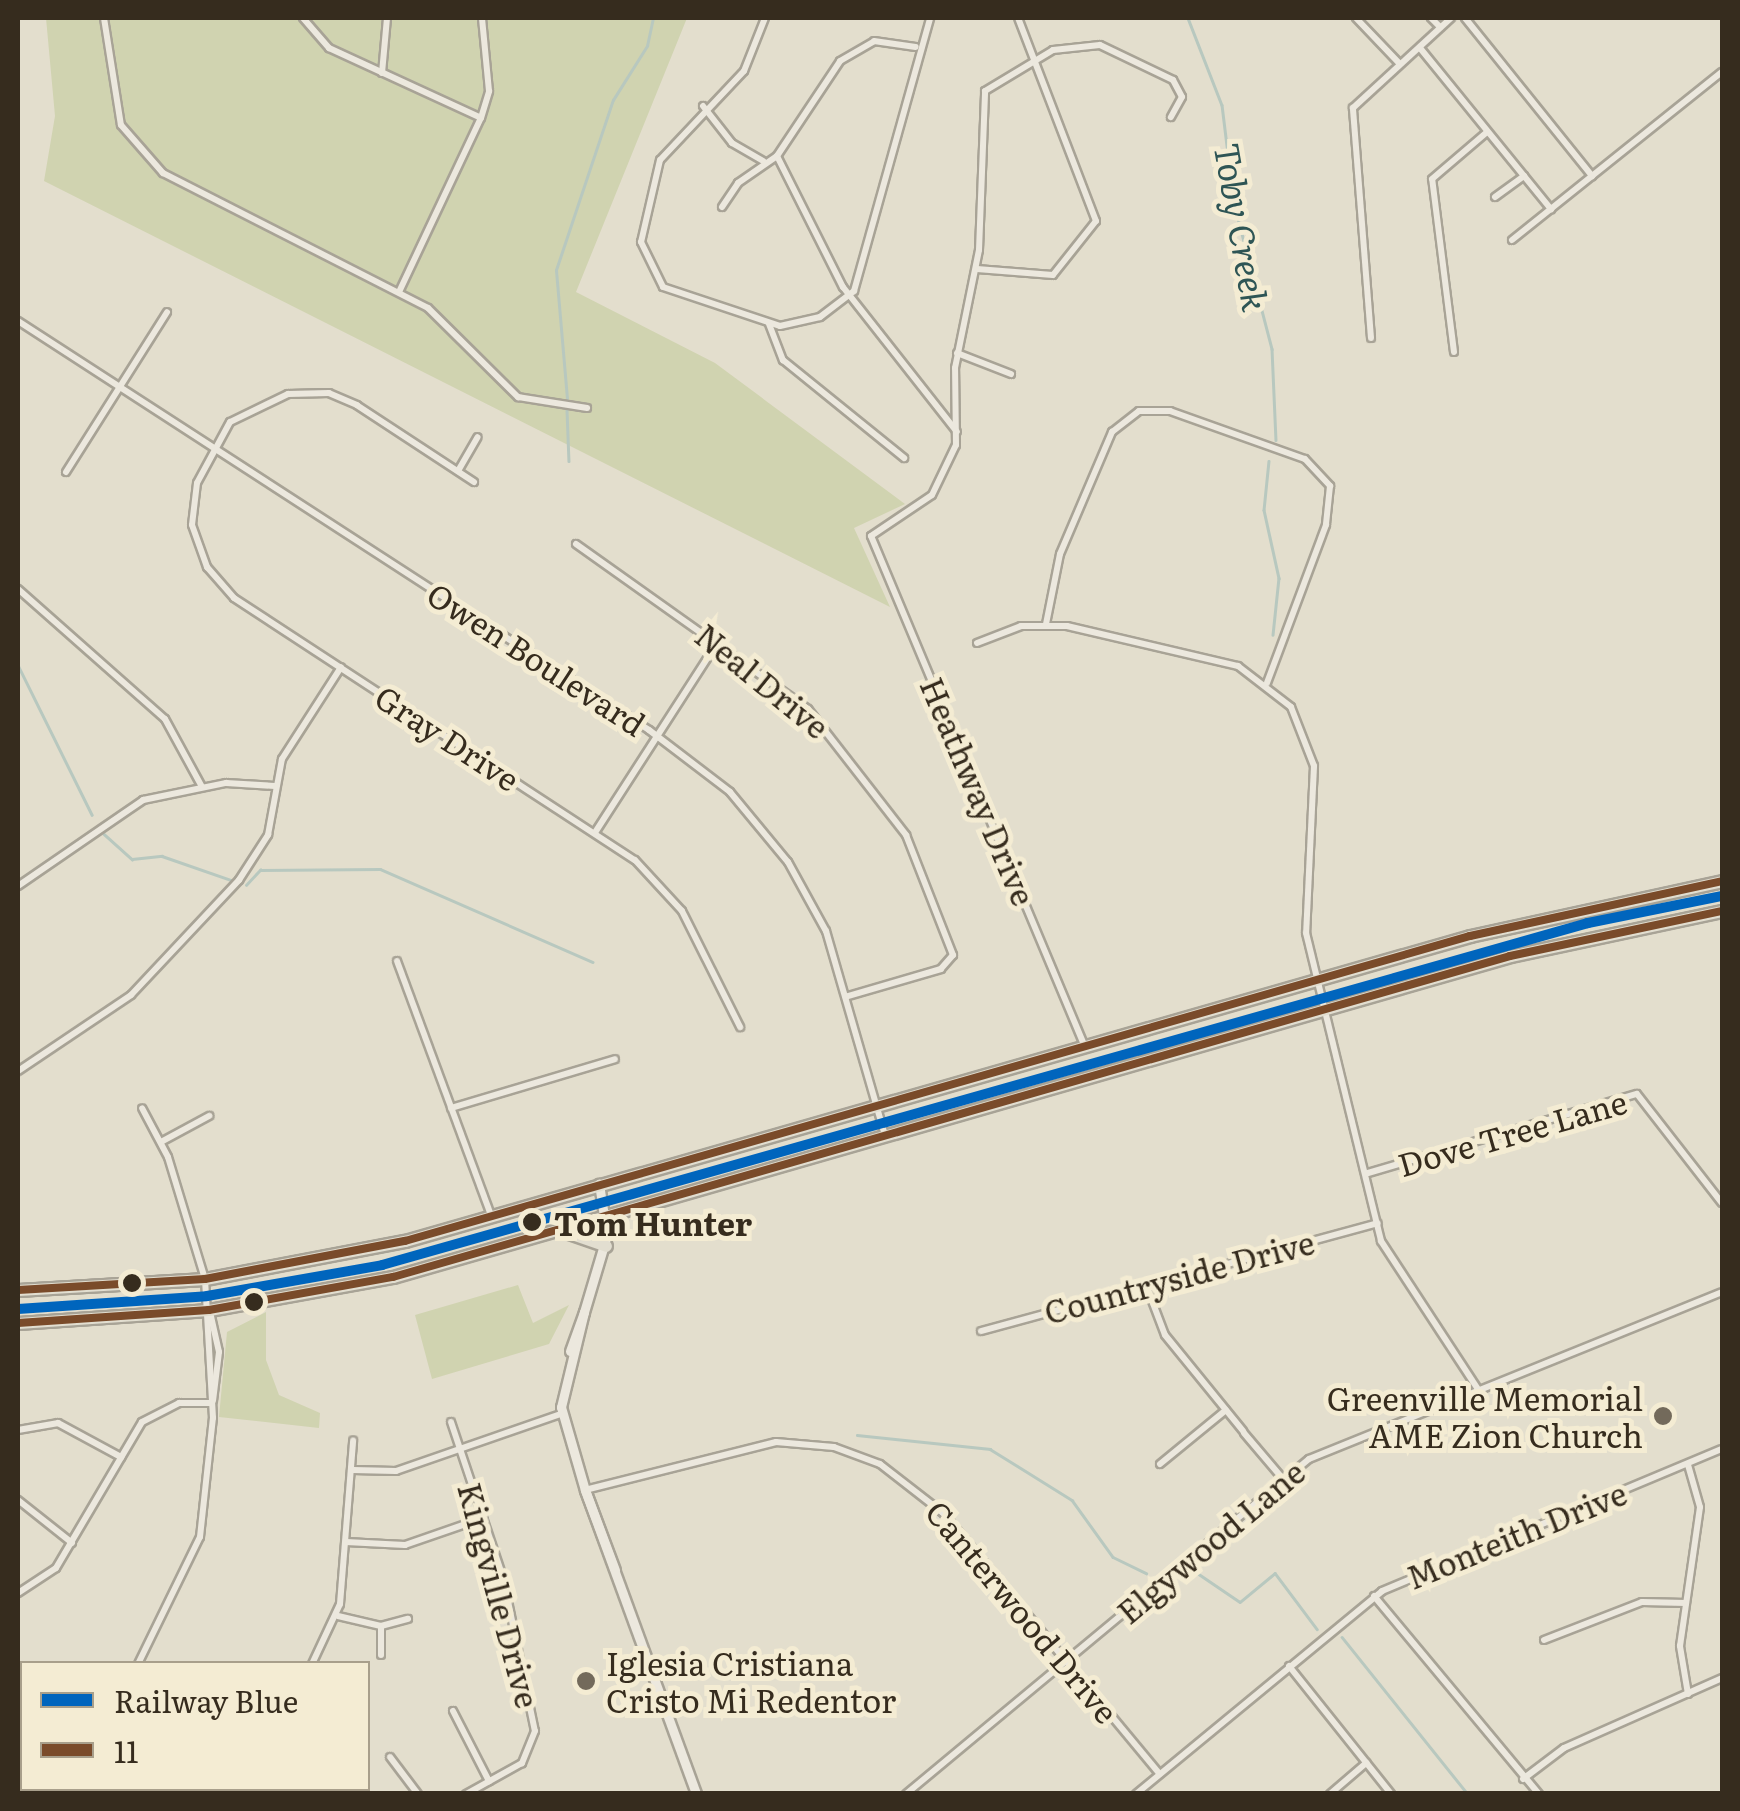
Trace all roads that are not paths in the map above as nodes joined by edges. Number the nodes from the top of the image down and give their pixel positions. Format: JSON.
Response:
{"nodes":[{"id":1,"x":104,"y":18,"type":"edge"},
{"id":2,"x":303,"y":18,"type":"edge"},
{"id":3,"x":387,"y":18,"type":"edge"},
{"id":4,"x":482,"y":18,"type":"edge"},
{"id":5,"x":765,"y":18,"type":"edge"},
{"id":6,"x":930,"y":18,"type":"edge"},
{"id":7,"x":1018,"y":18,"type":"edge"},
{"id":8,"x":1356,"y":18,"type":"edge"},
{"id":9,"x":1431,"y":18,"type":"edge"},
{"id":10,"x":1451,"y":18,"type":"edge"},
{"id":11,"x":1466,"y":18,"type":"edge"},
{"id":12,"x":1440,"y":28,"type":"junction"},
{"id":13,"x":916,"y":47,"type":"junction"},
{"id":14,"x":1420,"y":48,"type":"junction"},
{"id":15,"x":1034,"y":58,"type":"junction"},
{"id":16,"x":1399,"y":62,"type":"junction"},
{"id":17,"x":1722,"y":72,"type":"edge"},
{"id":18,"x":382,"y":73,"type":"junction"},
{"id":19,"x":703,"y":106,"type":"junction"},
{"id":20,"x":1171,"y":117,"type":"dead end"},
{"id":21,"x":482,"y":118,"type":"junction"},
{"id":22,"x":1488,"y":132,"type":"junction"},
{"id":23,"x":777,"y":156,"type":"junction"},
{"id":24,"x":763,"y":161,"type":"junction"},
{"id":25,"x":1524,"y":176,"type":"junction"},
{"id":26,"x":1592,"y":176,"type":"junction"},
{"id":27,"x":1495,"y":197,"type":"dead end"},
{"id":28,"x":722,"y":207,"type":"dead end"},
{"id":29,"x":1550,"y":210,"type":"junction"},
{"id":30,"x":1512,"y":240,"type":"dead end"},
{"id":31,"x":977,"y":268,"type":"junction"},
{"id":32,"x":399,"y":292,"type":"junction"},
{"id":33,"x":850,"y":296,"type":"junction"},
{"id":34,"x":167,"y":312,"type":"dead end"},
{"id":35,"x":18,"y":322,"type":"edge"},
{"id":36,"x":768,"y":323,"type":"junction"},
{"id":37,"x":1371,"y":338,"type":"dead end"},
{"id":38,"x":1454,"y":352,"type":"dead end"},
{"id":39,"x":957,"y":353,"type":"junction"},
{"id":40,"x":1011,"y":374,"type":"dead end"},
{"id":41,"x":118,"y":386,"type":"junction"},
{"id":42,"x":587,"y":408,"type":"dead end"},
{"id":43,"x":958,"y":433,"type":"junction"},
{"id":44,"x":478,"y":437,"type":"dead end"},
{"id":45,"x":212,"y":447,"type":"junction"},
{"id":46,"x":904,"y":458,"type":"dead end"},
{"id":47,"x":458,"y":471,"type":"junction"},
{"id":48,"x":66,"y":472,"type":"dead end"},
{"id":49,"x":474,"y":482,"type":"dead end"},
{"id":50,"x":576,"y":544,"type":"dead end"},
{"id":51,"x":18,"y":589,"type":"edge"},
{"id":52,"x":1046,"y":624,"type":"junction"},
{"id":53,"x":720,"y":640,"type":"junction"},
{"id":54,"x":977,"y":643,"type":"dead end"},
{"id":55,"x":342,"y":666,"type":"junction"},
{"id":56,"x":1267,"y":682,"type":"junction"},
{"id":57,"x":658,"y":736,"type":"junction"},
{"id":58,"x":274,"y":786,"type":"junction"},
{"id":59,"x":202,"y":787,"type":"junction"},
{"id":60,"x":596,"y":831,"type":"junction"},
{"id":61,"x":1722,"y":881,"type":"edge"},
{"id":62,"x":18,"y":886,"type":"edge"},
{"id":63,"x":1722,"y":911,"type":"edge"},
{"id":64,"x":1722,"y":922,"type":"edge"},
{"id":65,"x":397,"y":962,"type":"dead end"},
{"id":66,"x":1317,"y":980,"type":"junction"},
{"id":67,"x":848,"y":996,"type":"junction"},
{"id":68,"x":1325,"y":1012,"type":"junction"},
{"id":69,"x":740,"y":1027,"type":"dead end"},
{"id":70,"x":1086,"y":1048,"type":"junction"},
{"id":71,"x":615,"y":1059,"type":"dead end"},
{"id":72,"x":18,"y":1071,"type":"edge"},
{"id":73,"x":877,"y":1103,"type":"junction"},
{"id":74,"x":142,"y":1108,"type":"dead end"},
{"id":75,"x":452,"y":1108,"type":"junction"},
{"id":76,"x":209,"y":1116,"type":"dead end"},
{"id":77,"x":885,"y":1136,"type":"junction"},
{"id":78,"x":162,"y":1142,"type":"junction"},
{"id":79,"x":1368,"y":1173,"type":"junction"},
{"id":80,"x":599,"y":1184,"type":"junction"},
{"id":81,"x":1722,"y":1203,"type":"edge"},
{"id":82,"x":491,"y":1216,"type":"junction"},
{"id":83,"x":606,"y":1219,"type":"junction"},
{"id":84,"x":1378,"y":1223,"type":"junction"},
{"id":85,"x":555,"y":1233,"type":"junction"},
{"id":86,"x":606,"y":1246,"type":"junction"},
{"id":87,"x":206,"y":1279,"type":"junction"},
{"id":88,"x":1146,"y":1285,"type":"junction"},
{"id":89,"x":18,"y":1290,"type":"edge"},
{"id":90,"x":1722,"y":1292,"type":"edge"},
{"id":91,"x":209,"y":1310,"type":"junction"},
{"id":92,"x":18,"y":1322,"type":"edge"},
{"id":93,"x":981,"y":1331,"type":"dead end"},
{"id":94,"x":1478,"y":1388,"type":"junction"},
{"id":95,"x":212,"y":1402,"type":"junction"},
{"id":96,"x":1226,"y":1410,"type":"junction"},
{"id":97,"x":562,"y":1414,"type":"junction"},
{"id":98,"x":451,"y":1422,"type":"dead end"},
{"id":99,"x":18,"y":1430,"type":"edge"},
{"id":100,"x":353,"y":1441,"type":"dead end"},
{"id":101,"x":459,"y":1448,"type":"junction"},
{"id":102,"x":1722,"y":1450,"type":"edge"},
{"id":103,"x":121,"y":1457,"type":"junction"},
{"id":104,"x":1160,"y":1464,"type":"dead end"},
{"id":105,"x":1688,"y":1464,"type":"junction"},
{"id":106,"x":353,"y":1470,"type":"junction"},
{"id":107,"x":1283,"y":1479,"type":"junction"},
{"id":108,"x":585,"y":1490,"type":"junction"},
{"id":109,"x":18,"y":1500,"type":"edge"},
{"id":110,"x":483,"y":1518,"type":"junction"},
{"id":111,"x":346,"y":1542,"type":"junction"},
{"id":112,"x":72,"y":1543,"type":"junction"},
{"id":113,"x":18,"y":1592,"type":"edge"},
{"id":114,"x":1374,"y":1596,"type":"junction"},
{"id":115,"x":1686,"y":1603,"type":"junction"},
{"id":116,"x":338,"y":1616,"type":"junction"},
{"id":117,"x":408,"y":1619,"type":"dead end"},
{"id":118,"x":381,"y":1626,"type":"junction"},
{"id":119,"x":1544,"y":1640,"type":"dead end"},
{"id":120,"x":381,"y":1655,"type":"dead end"},
{"id":121,"x":1066,"y":1660,"type":"junction"},
{"id":122,"x":139,"y":1661,"type":"edge"},
{"id":123,"x":314,"y":1661,"type":"edge"},
{"id":124,"x":1288,"y":1666,"type":"junction"},
{"id":125,"x":1722,"y":1678,"type":"edge"},
{"id":126,"x":1688,"y":1694,"type":"junction"},
{"id":127,"x":453,"y":1711,"type":"dead end"},
{"id":128,"x":390,"y":1757,"type":"dead end"},
{"id":129,"x":1366,"y":1762,"type":"junction"},
{"id":130,"x":1160,"y":1774,"type":"junction"},
{"id":131,"x":1523,"y":1779,"type":"junction"},
{"id":132,"x":489,"y":1781,"type":"junction"},
{"id":133,"x":418,"y":1794,"type":"edge"},
{"id":134,"x":466,"y":1794,"type":"edge"},
{"id":135,"x":696,"y":1794,"type":"edge"},
{"id":136,"x":906,"y":1794,"type":"edge"},
{"id":137,"x":1136,"y":1794,"type":"edge"},
{"id":138,"x":1330,"y":1794,"type":"edge"},
{"id":139,"x":1391,"y":1794,"type":"edge"},
{"id":140,"x":1539,"y":1794,"type":"edge"}],
"edges":[{"from":1,"to":32,"type":"street"},
{"from":2,"to":18,"type":"street"},
{"from":3,"to":18,"type":"street"},
{"from":4,"to":21,"type":"street"},
{"from":5,"to":19,"type":"street"},
{"from":6,"to":13,"type":"street"},
{"from":7,"to":15,"type":"street"},
{"from":8,"to":16,"type":"street"},
{"from":9,"to":12,"type":"street"},
{"from":10,"to":12,"type":"street"},
{"from":11,"to":26,"type":"street"},
{"from":12,"to":14,"type":"street"},
{"from":13,"to":23,"type":"street"},
{"from":13,"to":33,"type":"street"},
{"from":14,"to":16,"type":"street"},
{"from":14,"to":22,"type":"street"},
{"from":15,"to":20,"type":"street"},
{"from":15,"to":31,"type":"street"},
{"from":15,"to":31,"type":"street"},
{"from":16,"to":37,"type":"street"},
{"from":17,"to":26,"type":"street"},
{"from":18,"to":21,"type":"street"},
{"from":19,"to":24,"type":"street"},
{"from":19,"to":36,"type":"street"},
{"from":21,"to":32,"type":"street"},
{"from":22,"to":25,"type":"street"},
{"from":22,"to":38,"type":"street"},
{"from":23,"to":24,"type":"street"},
{"from":23,"to":33,"type":"street"},
{"from":24,"to":28,"type":"street"},
{"from":25,"to":27,"type":"street"},
{"from":25,"to":29,"type":"street"},
{"from":26,"to":29,"type":"street"},
{"from":29,"to":30,"type":"street"},
{"from":31,"to":39,"type":"street"},
{"from":32,"to":42,"type":"street"},
{"from":33,"to":36,"type":"street"},
{"from":33,"to":43,"type":"street"},
{"from":34,"to":41,"type":"street"},
{"from":35,"to":41,"type":"street","name":"Owen Boulevard"},
{"from":36,"to":46,"type":"street"},
{"from":39,"to":40,"type":"street"},
{"from":39,"to":43,"type":"street"},
{"from":41,"to":45,"type":"street","name":"Owen Boulevard"},
{"from":41,"to":48,"type":"street"},
{"from":43,"to":70,"type":"street","name":"Heathway Drive"},
{"from":44,"to":47,"type":"street"},
{"from":45,"to":47,"type":"street"},
{"from":45,"to":55,"type":"street","name":"Gray Drive"},
{"from":45,"to":57,"type":"street","name":"Owen Boulevard"},
{"from":47,"to":49,"type":"street"},
{"from":50,"to":53,"type":"street","name":"Neal Drive"},
{"from":51,"to":59,"type":"street"},
{"from":52,"to":54,"type":"street"},
{"from":52,"to":56,"type":"street"},
{"from":52,"to":56,"type":"street"},
{"from":53,"to":57,"type":"street"},
{"from":53,"to":67,"type":"street","name":"Neal Drive"},
{"from":55,"to":58,"type":"street"},
{"from":55,"to":60,"type":"street","name":"Gray Drive"},
{"from":56,"to":66,"type":"street"},
{"from":57,"to":60,"type":"street"},
{"from":57,"to":67,"type":"street","name":"Owen Boulevard"},
{"from":58,"to":59,"type":"street"},
{"from":58,"to":72,"type":"street"},
{"from":59,"to":62,"type":"street"},
{"from":60,"to":69,"type":"street","name":"Gray Drive"},
{"from":61,"to":66,"type":"main road"},
{"from":63,"to":64,"type":"street"},
{"from":63,"to":68,"type":"main road"},
{"from":65,"to":75,"type":"street"},
{"from":66,"to":68,"type":"street"},
{"from":66,"to":70,"type":"main road"},
{"from":67,"to":73,"type":"street","name":"Owen Boulevard"},
{"from":68,"to":77,"type":"main road"},
{"from":68,"to":79,"type":"street"},
{"from":70,"to":73,"type":"main road"},
{"from":71,"to":75,"type":"street"},
{"from":73,"to":77,"type":"street","name":"Owen Boulevard"},
{"from":73,"to":80,"type":"main road"},
{"from":74,"to":78,"type":"street"},
{"from":75,"to":82,"type":"street"},
{"from":76,"to":78,"type":"street"},
{"from":77,"to":83,"type":"main road"},
{"from":78,"to":87,"type":"street"},
{"from":79,"to":81,"type":"street","name":"Dove Tree Lane"},
{"from":79,"to":84,"type":"street"},
{"from":80,"to":82,"type":"main road"},
{"from":80,"to":83,"type":"street"},
{"from":82,"to":87,"type":"main road"},
{"from":83,"to":85,"type":"main road"},
{"from":83,"to":86,"type":"street"},
{"from":84,"to":88,"type":"street","name":"Countryside Drive"},
{"from":84,"to":94,"type":"street"},
{"from":85,"to":86,"type":"main road"},
{"from":85,"to":91,"type":"main road"},
{"from":86,"to":97,"type":"street"},
{"from":87,"to":89,"type":"main road"},
{"from":87,"to":91,"type":"street"},
{"from":88,"to":93,"type":"street","name":"Countryside Drive"},
{"from":88,"to":96,"type":"street"},
{"from":90,"to":94,"type":"street","name":"Elgywood Lane"},
{"from":91,"to":92,"type":"main road"},
{"from":91,"to":95,"type":"street"},
{"from":94,"to":107,"type":"street","name":"Elgywood Lane"},
{"from":95,"to":103,"type":"street"},
{"from":95,"to":122,"type":"street"},
{"from":96,"to":104,"type":"street"},
{"from":96,"to":107,"type":"street"},
{"from":97,"to":101,"type":"street"},
{"from":97,"to":108,"type":"street"},
{"from":98,"to":101,"type":"street","name":"Kingville Drive"},
{"from":99,"to":103,"type":"street"},
{"from":100,"to":106,"type":"street"},
{"from":101,"to":106,"type":"street"},
{"from":101,"to":110,"type":"street","name":"Kingville Drive"},
{"from":102,"to":105,"type":"street","name":"Monteith Drive"},
{"from":103,"to":112,"type":"street"},
{"from":105,"to":114,"type":"street","name":"Monteith Drive"},
{"from":105,"to":115,"type":"street"},
{"from":106,"to":111,"type":"street"},
{"from":107,"to":121,"type":"street","name":"Elgywood Lane"},
{"from":108,"to":121,"type":"street","name":"Canterwood Drive"},
{"from":108,"to":135,"type":"street"},
{"from":109,"to":112,"type":"street"},
{"from":110,"to":111,"type":"street"},
{"from":110,"to":132,"type":"street","name":"Kingville Drive"},
{"from":111,"to":116,"type":"street"},
{"from":112,"to":113,"type":"street"},
{"from":114,"to":124,"type":"street","name":"Monteith Drive"},
{"from":114,"to":131,"type":"street"},
{"from":115,"to":119,"type":"street"},
{"from":115,"to":126,"type":"street"},
{"from":116,"to":118,"type":"street"},
{"from":116,"to":123,"type":"street"},
{"from":117,"to":118,"type":"street"},
{"from":118,"to":120,"type":"street"},
{"from":121,"to":130,"type":"street","name":"Canterwood Drive"},
{"from":121,"to":136,"type":"street","name":"Elgywood Lane"},
{"from":124,"to":129,"type":"street"},
{"from":124,"to":130,"type":"street","name":"Monteith Drive"},
{"from":125,"to":126,"type":"street"},
{"from":126,"to":131,"type":"street"},
{"from":127,"to":132,"type":"street"},
{"from":128,"to":133,"type":"street"},
{"from":129,"to":138,"type":"street"},
{"from":129,"to":139,"type":"street"},
{"from":130,"to":137,"type":"street","name":"Monteith Drive"},
{"from":131,"to":140,"type":"street"},
{"from":132,"to":134,"type":"street","name":"Kingville Drive"}]}
